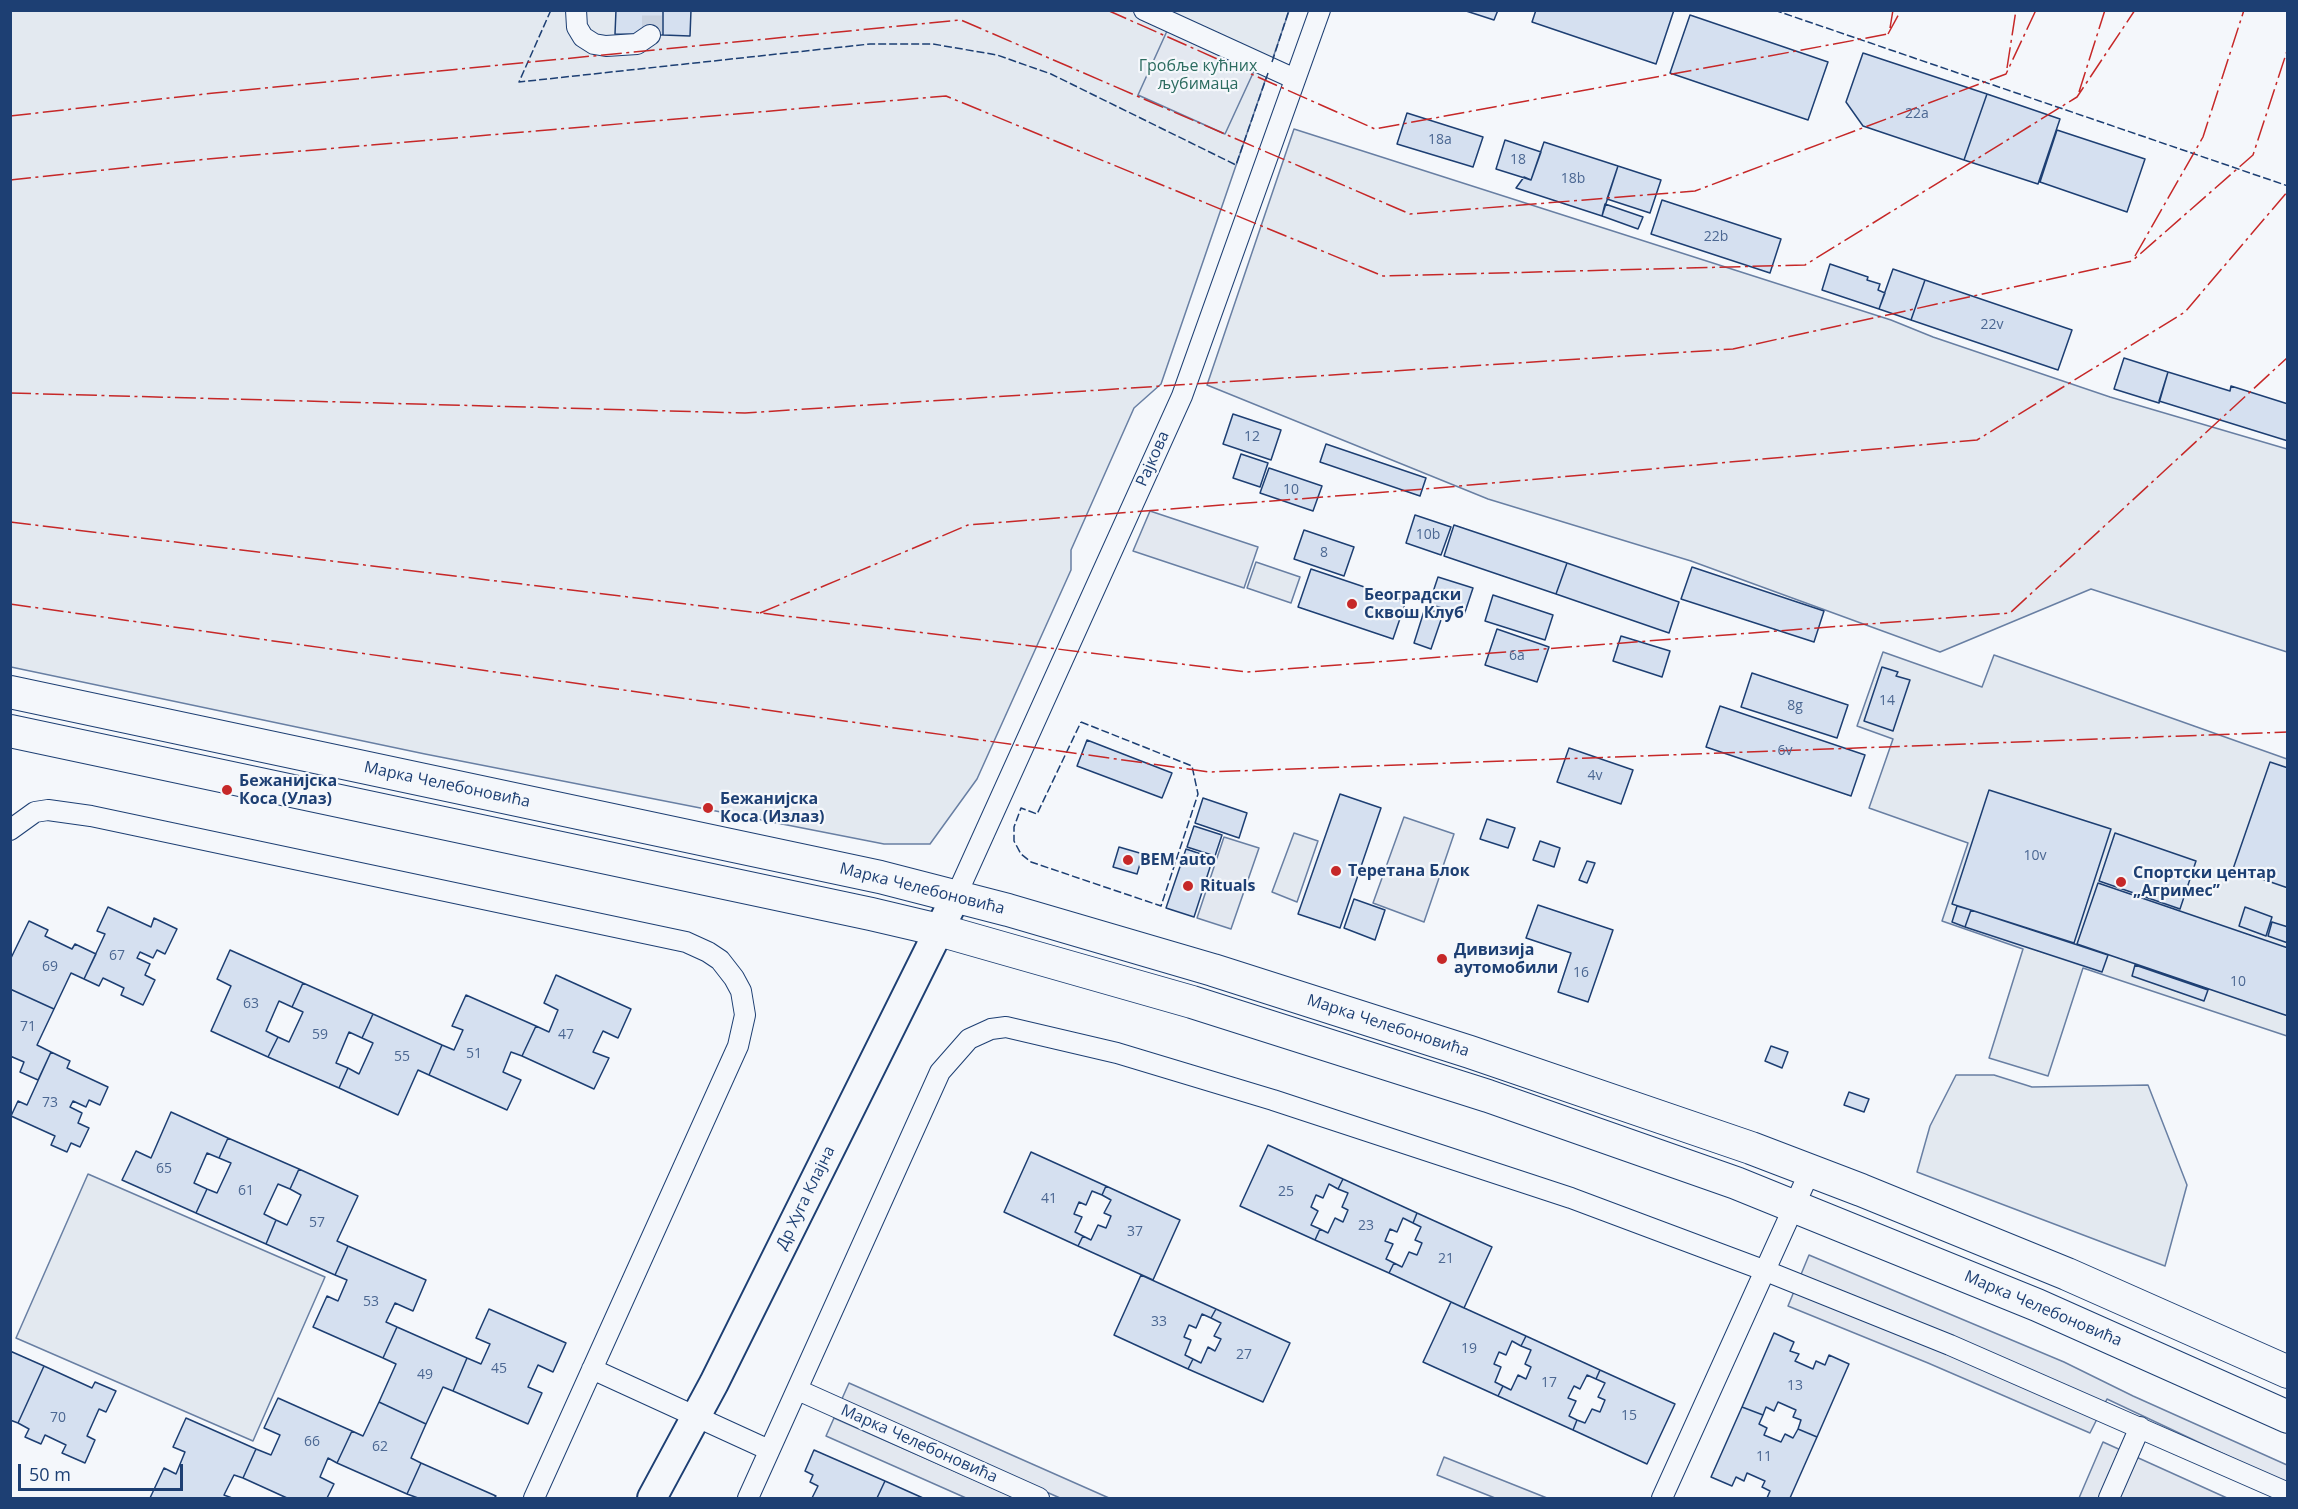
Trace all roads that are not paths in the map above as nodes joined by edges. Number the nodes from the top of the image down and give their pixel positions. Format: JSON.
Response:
{"nodes":[{"id":1,"x":576,"y":10,"type":"edge"},
{"id":2,"x":1144,"y":10,"type":"edge"},
{"id":3,"x":1320,"y":10,"type":"edge"},
{"id":4,"x":650,"y":35,"type":"dead end"},
{"id":5,"x":1295,"y":80,"type":"junction"},
{"id":6,"x":10,"y":692,"type":"edge"},
{"id":7,"x":10,"y":731,"type":"edge"},
{"id":8,"x":10,"y":830,"type":"edge"},
{"id":9,"x":956,"y":896,"type":"junction"},
{"id":10,"x":939,"y":930,"type":"junction"},
{"id":11,"x":1810,"y":1171,"type":"junction"},
{"id":12,"x":1796,"y":1206,"type":"junction"},
{"id":13,"x":1767,"y":1271,"type":"junction"},
{"id":14,"x":592,"y":1369,"type":"junction"},
{"id":15,"x":2288,"y":1372,"type":"edge"},
{"id":16,"x":798,"y":1390,"type":"junction"},
{"id":17,"x":696,"y":1416,"type":"junction"},
{"id":18,"x":2288,"y":1417,"type":"edge"},
{"id":19,"x":2140,"y":1427,"type":"junction"},
{"id":20,"x":769,"y":1450,"type":"junction"},
{"id":21,"x":2288,"y":1492,"type":"edge"},
{"id":22,"x":534,"y":1498,"type":"edge"},
{"id":23,"x":652,"y":1498,"type":"edge"},
{"id":24,"x":748,"y":1498,"type":"edge"},
{"id":25,"x":1040,"y":1498,"type":"edge"},
{"id":26,"x":1662,"y":1498,"type":"edge"},
{"id":27,"x":2109,"y":1498,"type":"edge"}],
"edges":[{"from":1,"to":4,"type":"street"},
{"from":2,"to":5,"type":"street"},
{"from":3,"to":5,"type":"street","name":"Рајкова"},
{"from":5,"to":9,"type":"street","name":"Рајкова"},
{"from":6,"to":9,"type":"main road","name":"Марка Челебоновића"},
{"from":7,"to":10,"type":"main road","name":"Марка Челебоновића"},
{"from":8,"to":14,"type":"street"},
{"from":9,"to":10,"type":"main road","name":"Др Хуга Клајна"},
{"from":9,"to":11,"type":"main road","name":"Марка Челебоновића"},
{"from":10,"to":12,"type":"main road","name":"Марка Челебоновића"},
{"from":10,"to":17,"type":"main road","name":"Др Хуга Клајна"},
{"from":11,"to":12,"type":"street"},
{"from":11,"to":15,"type":"main road","name":"Марка Челебоновића"},
{"from":12,"to":13,"type":"street"},
{"from":12,"to":18,"type":"main road","name":"Марка Челебоновића"},
{"from":13,"to":16,"type":"street"},
{"from":13,"to":19,"type":"street"},
{"from":13,"to":26,"type":"street"},
{"from":14,"to":17,"type":"street"},
{"from":14,"to":22,"type":"street"},
{"from":16,"to":20,"type":"street"},
{"from":16,"to":25,"type":"street","name":"Марка Челебоновића"},
{"from":17,"to":20,"type":"street"},
{"from":17,"to":23,"type":"main road","name":"Др Хуга Клајна"},
{"from":19,"to":21,"type":"street"},
{"from":19,"to":27,"type":"street"},
{"from":20,"to":24,"type":"street"}]}
